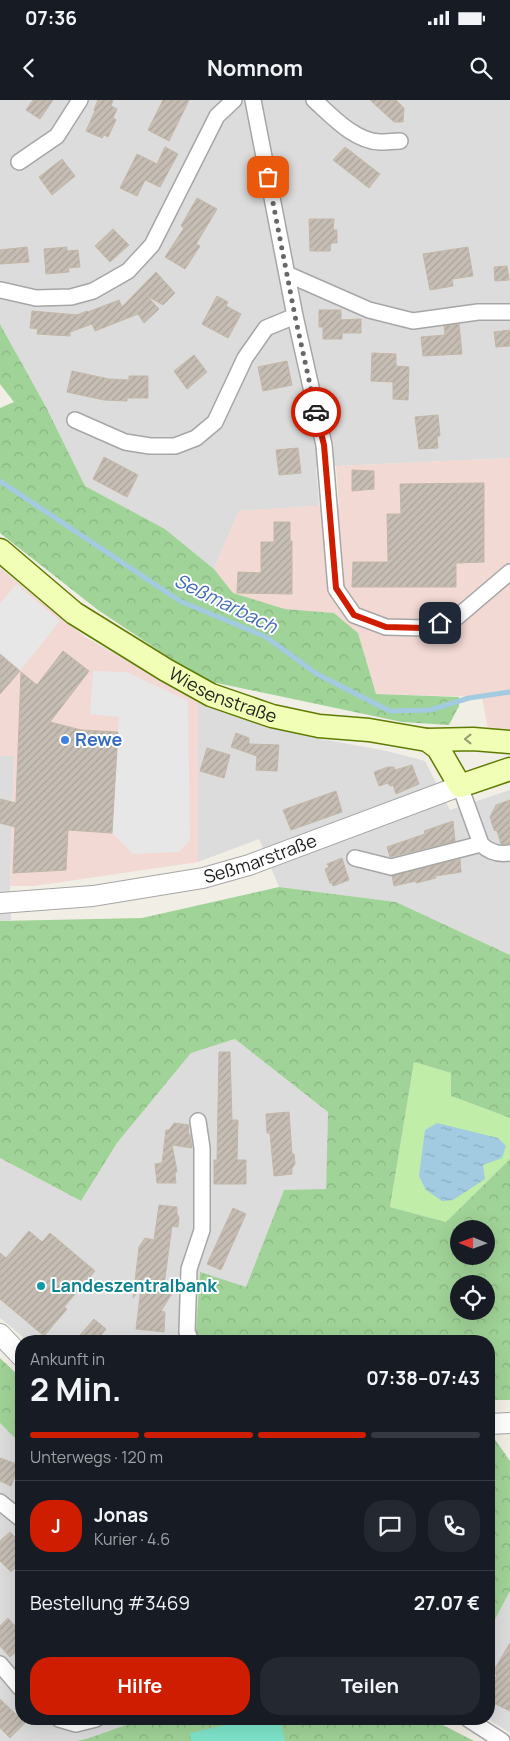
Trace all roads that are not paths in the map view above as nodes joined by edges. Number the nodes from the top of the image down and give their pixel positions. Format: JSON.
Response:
{"nodes":[{"id":1,"x":80,"y":100,"type":"edge"},
{"id":2,"x":234,"y":100,"type":"edge"},
{"id":3,"x":253,"y":100,"type":"edge"},
{"id":4,"x":314,"y":100,"type":"edge"},
{"id":5,"x":400,"y":141,"type":"dead end"},
{"id":6,"x":19,"y":162,"type":"dead end"},
{"id":7,"x":287,"y":274,"type":"junction"},
{"id":8,"x":1,"y":290,"type":"edge"},
{"id":9,"x":510,"y":312,"type":"edge"},
{"id":10,"x":295,"y":316,"type":"junction"},
{"id":11,"x":75,"y":420,"type":"dead end"},
{"id":12,"x":0,"y":550,"type":"edge"},
{"id":13,"x":510,"y":572,"type":"edge"},
{"id":14,"x":427,"y":740,"type":"junction"},
{"id":15,"x":510,"y":742,"type":"edge"},
{"id":16,"x":510,"y":769,"type":"edge"},
{"id":17,"x":460,"y":786,"type":"junction"},
{"id":18,"x":481,"y":844,"type":"junction"},
{"id":19,"x":510,"y":853,"type":"edge"},
{"id":20,"x":355,"y":858,"type":"dead end"},
{"id":21,"x":0,"y":903,"type":"edge"},
{"id":22,"x":198,"y":1121,"type":"dead end"},
{"id":23,"x":0,"y":1334,"type":"edge"},
{"id":24,"x":189,"y":1335,"type":"edge"},
{"id":25,"x":15,"y":1350,"type":"edge"},
{"id":26,"x":510,"y":1423,"type":"edge"},
{"id":27,"x":495,"y":1424,"type":"edge"},
{"id":28,"x":0,"y":1502,"type":"edge"},
{"id":29,"x":15,"y":1514,"type":"edge"},
{"id":30,"x":0,"y":1664,"type":"edge"},
{"id":31,"x":15,"y":1681,"type":"edge"},
{"id":32,"x":477,"y":1725,"type":"edge"},
{"id":33,"x":502,"y":1741,"type":"edge"}],
"edges":[{"from":1,"to":6,"type":"street"},
{"from":2,"to":8,"type":"street"},
{"from":3,"to":7,"type":"street"},
{"from":4,"to":5,"type":"street"},
{"from":7,"to":9,"type":"street"},
{"from":7,"to":10,"type":"street"},
{"from":10,"to":11,"type":"street"},
{"from":10,"to":13,"type":"street"},
{"from":12,"to":14,"type":"main road","name":"Wiesenstraße"},
{"from":15,"to":14,"type":"main road","name":"Wiesenstraße","one_way":true},
{"from":14,"to":17,"type":"main road"},
{"from":16,"to":17,"type":"main road","name":"Seßmarstraße"},
{"from":17,"to":18,"type":"street"},
{"from":17,"to":21,"type":"street","name":"Seßmarstraße"},
{"from":18,"to":19,"type":"street"},
{"from":18,"to":20,"type":"street"},
{"from":22,"to":24,"type":"street"},
{"from":23,"to":25,"type":"street"},
{"from":26,"to":27,"type":"street"},
{"from":28,"to":29,"type":"street"},
{"from":30,"to":31,"type":"street"},
{"from":32,"to":33,"type":"street"}]}
